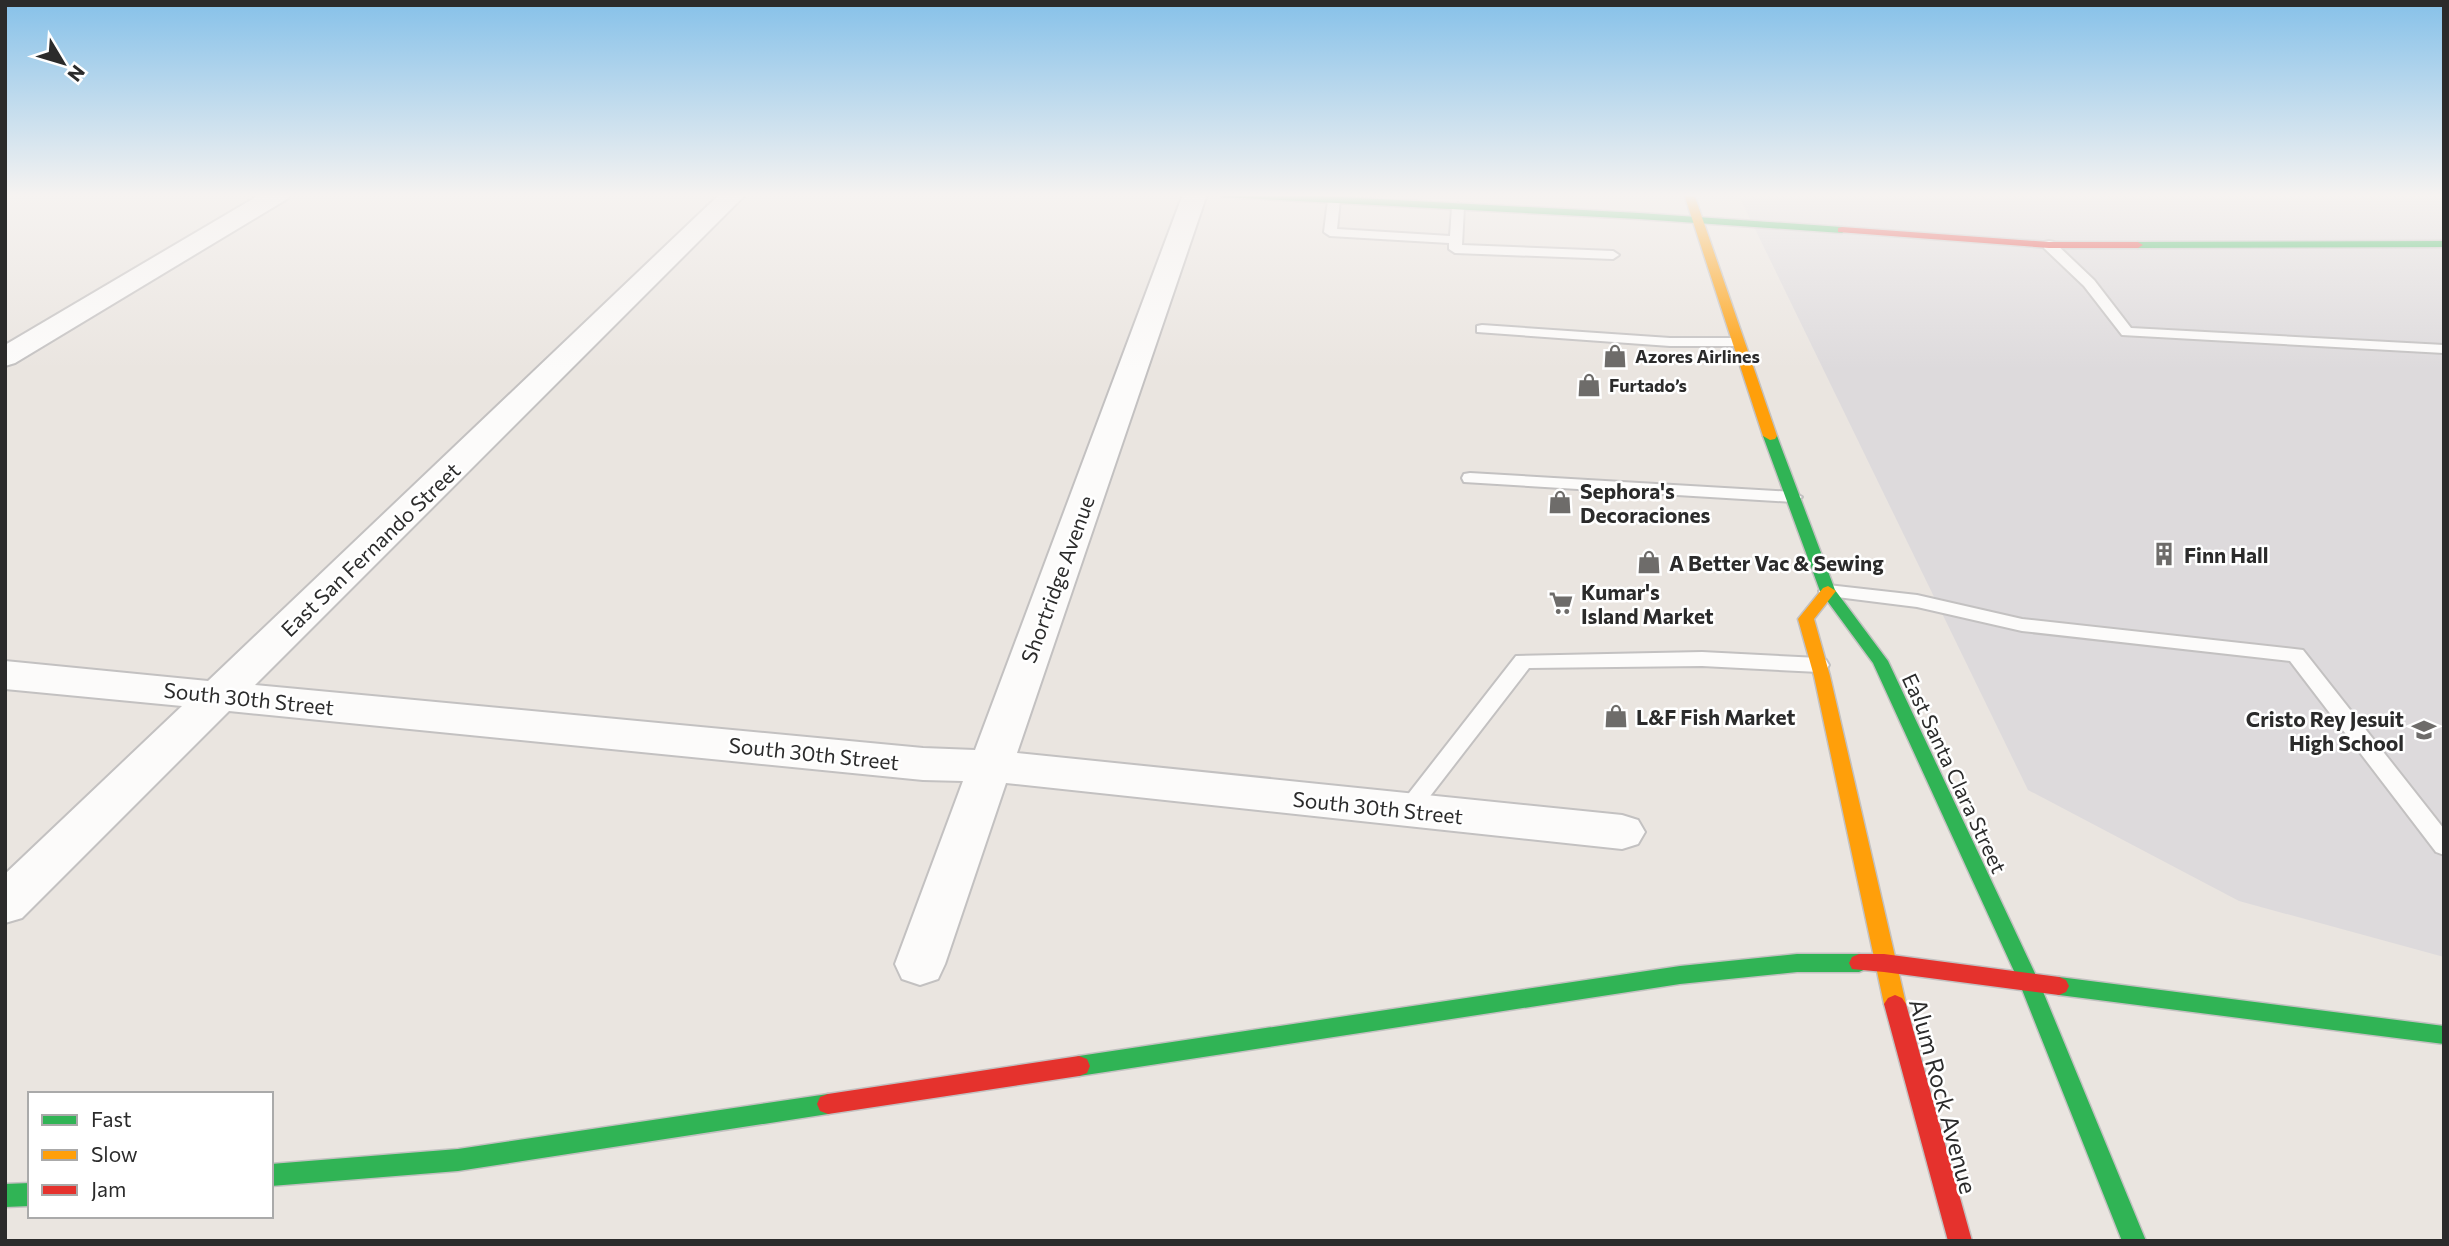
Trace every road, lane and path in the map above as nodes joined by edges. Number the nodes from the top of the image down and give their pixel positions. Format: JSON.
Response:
{"nodes":[{"id":1,"x":181,"y":252,"type":"edge"},
{"id":2,"x":674,"y":252,"type":"edge"},
{"id":3,"x":1174,"y":252,"type":"edge"},
{"id":4,"x":1538,"y":252,"type":"edge"},
{"id":5,"x":1709,"y":252,"type":"edge"},
{"id":6,"x":2057,"y":252,"type":"edge"},
{"id":7,"x":1613,"y":255,"type":"dead end"},
{"id":8,"x":1482,"y":329,"type":"dead end"},
{"id":9,"x":1737,"y":342,"type":"junction"},
{"id":10,"x":2444,"y":349,"type":"edge"},
{"id":11,"x":5,"y":357,"type":"edge"},
{"id":12,"x":1470,"y":478,"type":"dead end"},
{"id":13,"x":1793,"y":497,"type":"junction"},
{"id":14,"x":1828,"y":591,"type":"junction"},
{"id":15,"x":1819,"y":665,"type":"junction"},
{"id":16,"x":5,"y":675,"type":"edge"},
{"id":17,"x":219,"y":695,"type":"junction"},
{"id":18,"x":991,"y":766,"type":"junction"},
{"id":19,"x":1406,"y":811,"type":"junction"},
{"id":20,"x":1622,"y":832,"type":"dead end"},
{"id":21,"x":2444,"y":846,"type":"edge"},
{"id":22,"x":5,"y":904,"type":"edge"},
{"id":23,"x":1884,"y":963,"type":"junction"},
{"id":24,"x":920,"y":964,"type":"dead end"},
{"id":25,"x":2029,"y":982,"type":"junction"},
{"id":26,"x":2444,"y":1035,"type":"edge"},
{"id":27,"x":273,"y":1175,"type":"edge"},
{"id":28,"x":28,"y":1194,"type":"edge"},
{"id":29,"x":5,"y":1196,"type":"edge"},
{"id":30,"x":1960,"y":1239,"type":"edge"},
{"id":31,"x":2134,"y":1241,"type":"edge"}],
"edges":[{"from":1,"to":11,"type":"street"},
{"from":2,"to":17,"type":"street","name":"East San Fernando Street"},
{"from":3,"to":18,"type":"street","name":"Shortridge Avenue"},
{"from":4,"to":7,"type":"lane"},
{"from":5,"to":9,"type":"main road","name":"East Santa Clara Street"},
{"from":6,"to":10,"type":"lane"},
{"from":8,"to":9,"type":"lane"},
{"from":9,"to":13,"type":"main road","name":"East Santa Clara Street"},
{"from":12,"to":13,"type":"lane"},
{"from":13,"to":14,"type":"main road","name":"East Santa Clara Street"},
{"from":14,"to":15,"type":"main road"},
{"from":14,"to":21,"type":"lane"},
{"from":14,"to":25,"type":"main road","name":"East Santa Clara Street"},
{"from":15,"to":19,"type":"lane"},
{"from":15,"to":23,"type":"main road"},
{"from":16,"to":17,"type":"street","name":"South 30th Street"},
{"from":17,"to":18,"type":"street","name":"South 30th Street"},
{"from":17,"to":22,"type":"street","name":"East San Fernando Street"},
{"from":18,"to":19,"type":"street","name":"South 30th Street"},
{"from":18,"to":24,"type":"street","name":"Shortridge Avenue"},
{"from":19,"to":20,"type":"street","name":"South 30th Street"},
{"from":23,"to":25,"type":"main road"},
{"from":23,"to":27,"type":"main road"},
{"from":23,"to":30,"type":"main road","name":"Alum Rock Avenue"},
{"from":25,"to":26,"type":"main road"},
{"from":25,"to":31,"type":"main road"},
{"from":28,"to":29,"type":"main road"}]}
